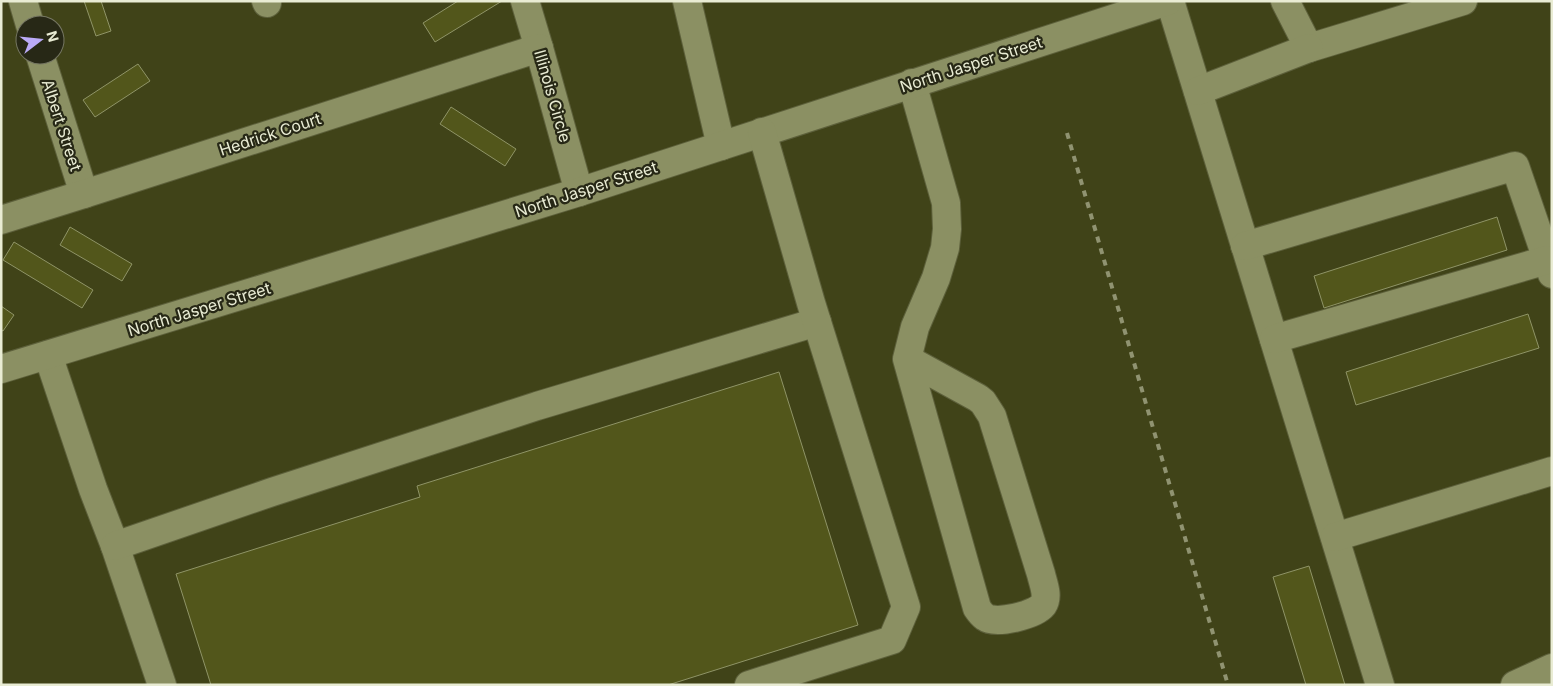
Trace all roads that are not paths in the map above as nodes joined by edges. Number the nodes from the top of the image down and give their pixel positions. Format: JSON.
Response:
{"nodes":[{"id":1,"x":23,"y":1,"type":"edge"},
{"id":2,"x":525,"y":1,"type":"edge"},
{"id":3,"x":687,"y":1,"type":"edge"},
{"id":4,"x":1169,"y":1,"type":"edge"},
{"id":5,"x":1285,"y":1,"type":"edge"},
{"id":6,"x":1463,"y":1,"type":"edge"},
{"id":7,"x":27,"y":15,"type":"edge"},
{"id":8,"x":539,"y":48,"type":"junction"},
{"id":9,"x":1309,"y":48,"type":"junction"},
{"id":10,"x":43,"y":65,"type":"edge"},
{"id":11,"x":912,"y":83,"type":"junction"},
{"id":12,"x":1198,"y":90,"type":"junction"},
{"id":13,"x":762,"y":132,"type":"junction"},
{"id":14,"x":721,"y":146,"type":"junction"},
{"id":15,"x":579,"y":192,"type":"junction"},
{"id":16,"x":84,"y":194,"type":"junction"},
{"id":17,"x":1,"y":220,"type":"edge"},
{"id":18,"x":1245,"y":246,"type":"junction"},
{"id":19,"x":1549,"y":267,"type":"edge"},
{"id":20,"x":817,"y":322,"type":"junction"},
{"id":21,"x":1274,"y":339,"type":"junction"},
{"id":22,"x":48,"y":355,"type":"junction"},
{"id":23,"x":907,"y":359,"type":"junction"},
{"id":24,"x":1,"y":370,"type":"edge"},
{"id":25,"x":1552,"y":471,"type":"edge"},
{"id":26,"x":1335,"y":537,"type":"junction"},
{"id":27,"x":114,"y":546,"type":"junction"},
{"id":28,"x":1552,"y":668,"type":"edge"},
{"id":29,"x":162,"y":685,"type":"edge"},
{"id":30,"x":749,"y":685,"type":"edge"},
{"id":31,"x":1380,"y":685,"type":"edge"},
{"id":32,"x":1515,"y":685,"type":"edge"}],
"edges":[{"from":1,"to":7,"type":"street"},
{"from":2,"to":8,"type":"street","name":"Illinois Circle"},
{"from":3,"to":14,"type":"street"},
{"from":4,"to":11,"type":"street","name":"North Jasper Street"},
{"from":4,"to":12,"type":"street"},
{"from":5,"to":9,"type":"street"},
{"from":6,"to":9,"type":"street"},
{"from":8,"to":15,"type":"street","name":"Illinois Circle"},
{"from":8,"to":16,"type":"street","name":"Hedrick Court"},
{"from":9,"to":12,"type":"street"},
{"from":10,"to":16,"type":"street","name":"Albert Street"},
{"from":11,"to":13,"type":"street","name":"North Jasper Street"},
{"from":11,"to":23,"type":"street"},
{"from":12,"to":18,"type":"street"},
{"from":13,"to":14,"type":"street","name":"North Jasper Street"},
{"from":13,"to":20,"type":"street"},
{"from":14,"to":15,"type":"street","name":"North Jasper Street"},
{"from":15,"to":22,"type":"street","name":"North Jasper Street"},
{"from":16,"to":17,"type":"street","name":"Hedrick Court"},
{"from":18,"to":19,"type":"street"},
{"from":18,"to":21,"type":"street"},
{"from":19,"to":21,"type":"street"},
{"from":20,"to":27,"type":"street"},
{"from":20,"to":30,"type":"street"},
{"from":21,"to":26,"type":"street"},
{"from":22,"to":24,"type":"street","name":"North Jasper Street"},
{"from":22,"to":27,"type":"street"},
{"from":23,"to":23,"type":"street"},
{"from":25,"to":26,"type":"street"},
{"from":26,"to":31,"type":"street"},
{"from":27,"to":29,"type":"street"},
{"from":28,"to":32,"type":"street"}]}
